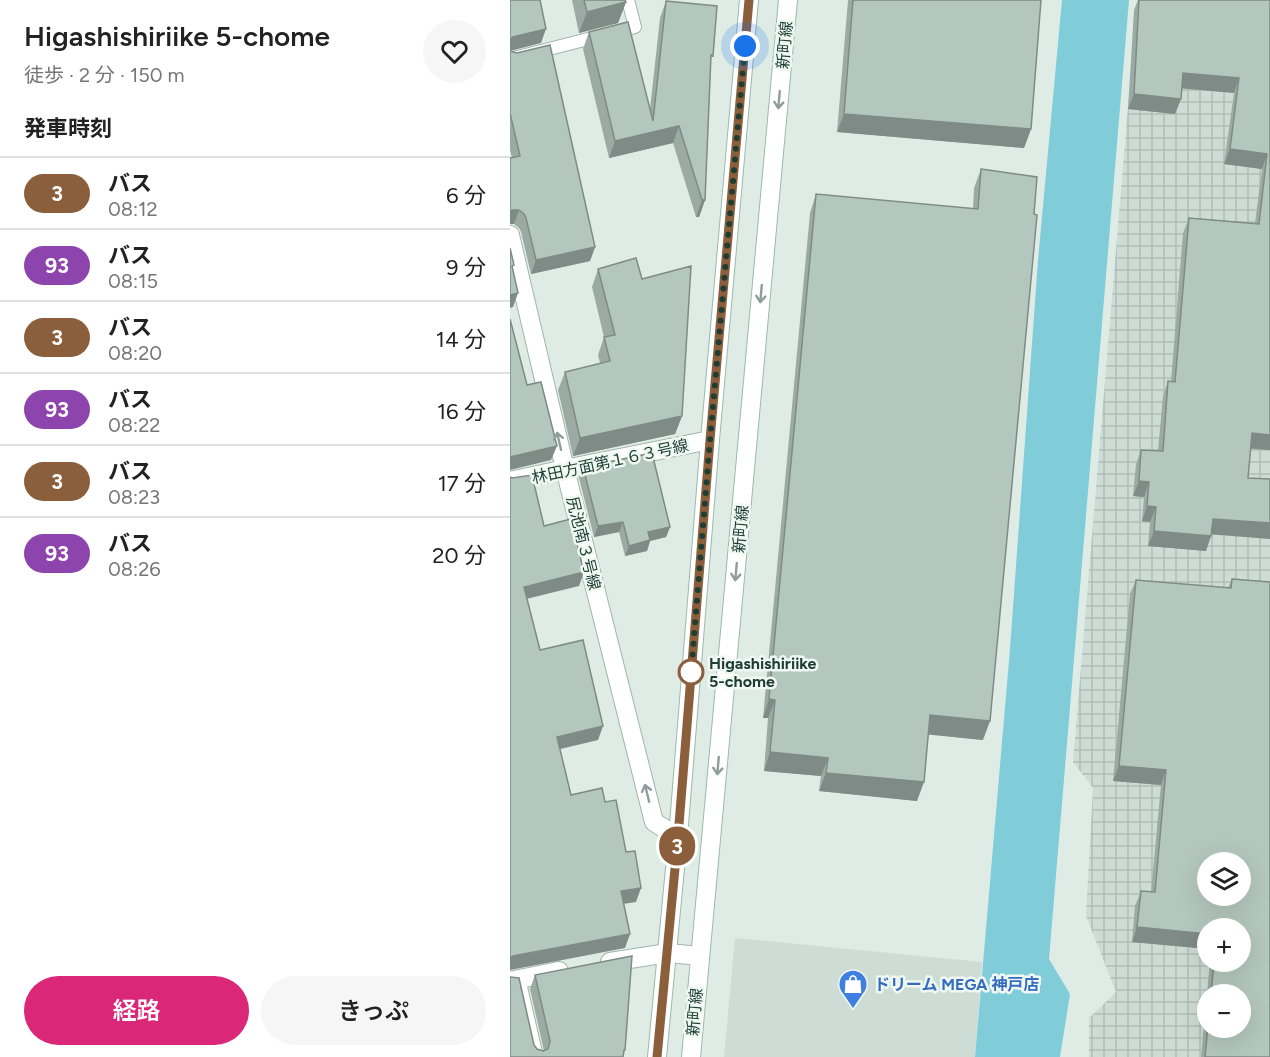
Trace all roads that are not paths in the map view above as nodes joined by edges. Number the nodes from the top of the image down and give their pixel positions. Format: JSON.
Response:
{"nodes":[{"id":1,"x":628,"y":0,"type":"edge"},
{"id":2,"x":749,"y":0,"type":"edge"},
{"id":3,"x":788,"y":0,"type":"edge"},
{"id":4,"x":510,"y":59,"type":"edge"},
{"id":5,"x":510,"y":235,"type":"edge"},
{"id":6,"x":710,"y":440,"type":"junction"},
{"id":7,"x":565,"y":469,"type":"junction"},
{"id":8,"x":510,"y":482,"type":"edge"},
{"id":9,"x":678,"y":837,"type":"junction"},
{"id":10,"x":668,"y":953,"type":"junction"},
{"id":11,"x":700,"y":956,"type":"junction"},
{"id":12,"x":597,"y":964,"type":"edge"},
{"id":13,"x":574,"y":968,"type":"edge"},
{"id":14,"x":515,"y":979,"type":"edge"},
{"id":15,"x":537,"y":1057,"type":"edge"},
{"id":16,"x":657,"y":1057,"type":"edge"},
{"id":17,"x":691,"y":1057,"type":"edge"}],
"edges":[{"from":1,"to":4,"type":"lane"},
{"from":2,"to":6,"type":"street","name":"新町線"},
{"from":3,"to":11,"type":"street","name":"新町線","one_way":true},
{"from":7,"to":5,"type":"street","name":"尻池南３号線","one_way":true},
{"from":6,"to":7,"type":"street","name":"林田方面第１６３号線"},
{"from":6,"to":9,"type":"street","name":"新町線"},
{"from":7,"to":8,"type":"street","name":"林田方面第１６３号線"},
{"from":9,"to":7,"type":"street","name":"尻池南３号線","one_way":true},
{"from":9,"to":10,"type":"street","name":"新町線"},
{"from":10,"to":11,"type":"street"},
{"from":10,"to":12,"type":"street"},
{"from":10,"to":16,"type":"street","name":"新町線"},
{"from":11,"to":17,"type":"street","name":"新町線"},
{"from":13,"to":14,"type":"street"},
{"from":14,"to":15,"type":"lane"}]}
